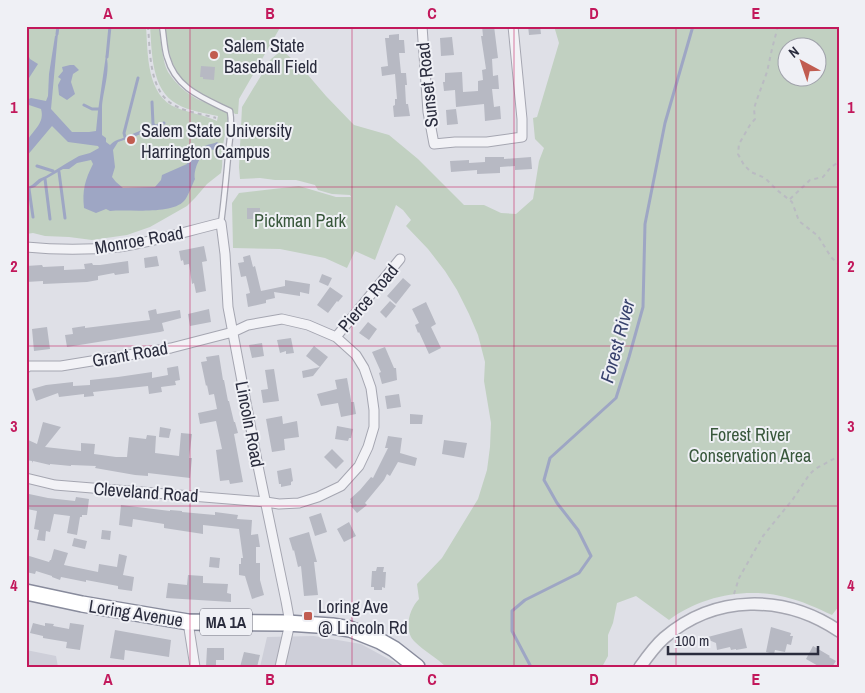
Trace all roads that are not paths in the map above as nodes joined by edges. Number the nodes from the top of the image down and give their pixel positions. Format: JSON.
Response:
{"nodes":[{"id":1,"x":162,"y":26,"type":"edge"},
{"id":2,"x":422,"y":26,"type":"edge"},
{"id":3,"x":513,"y":26,"type":"edge"},
{"id":4,"x":221,"y":222,"type":"junction"},
{"id":5,"x":26,"y":247,"type":"edge"},
{"id":6,"x":400,"y":259,"type":"dead end"},
{"id":7,"x":233,"y":332,"type":"junction"},
{"id":8,"x":336,"y":337,"type":"junction"},
{"id":9,"x":27,"y":366,"type":"edge"},
{"id":10,"x":26,"y":478,"type":"edge"},
{"id":11,"x":266,"y":502,"type":"junction"},
{"id":12,"x":26,"y":592,"type":"edge"},
{"id":13,"x":188,"y":622,"type":"junction"},
{"id":14,"x":290,"y":623,"type":"junction"},
{"id":15,"x":839,"y":631,"type":"edge"},
{"id":16,"x":195,"y":667,"type":"edge"},
{"id":17,"x":280,"y":667,"type":"edge"},
{"id":18,"x":417,"y":667,"type":"edge"},
{"id":19,"x":640,"y":667,"type":"edge"}],
"edges":[{"from":1,"to":4,"type":"lane"},
{"from":2,"to":3,"type":"street","name":"Sunset Road"},
{"from":4,"to":5,"type":"street","name":"Monroe Road"},
{"from":4,"to":7,"type":"street","name":"Lincoln Road"},
{"from":6,"to":8,"type":"street","name":"Pierce Road"},
{"from":7,"to":8,"type":"street","name":"Grant Road"},
{"from":7,"to":9,"type":"street","name":"Grant Road"},
{"from":7,"to":11,"type":"street","name":"Lincoln Road"},
{"from":8,"to":11,"type":"street","name":"Cleveland Road"},
{"from":10,"to":11,"type":"street","name":"Cleveland Road"},
{"from":11,"to":14,"type":"street","name":"Lincoln Road"},
{"from":12,"to":13,"type":"highway","name":"Loring Avenue","number":"MA 1A"},
{"from":13,"to":14,"type":"highway","name":"Loring Avenue","number":"MA 1A"},
{"from":13,"to":16,"type":"street"},
{"from":14,"to":17,"type":"street"},
{"from":14,"to":18,"type":"highway","name":"Loring Avenue","number":"MA 1A"},
{"from":15,"to":19,"type":"street"}]}
